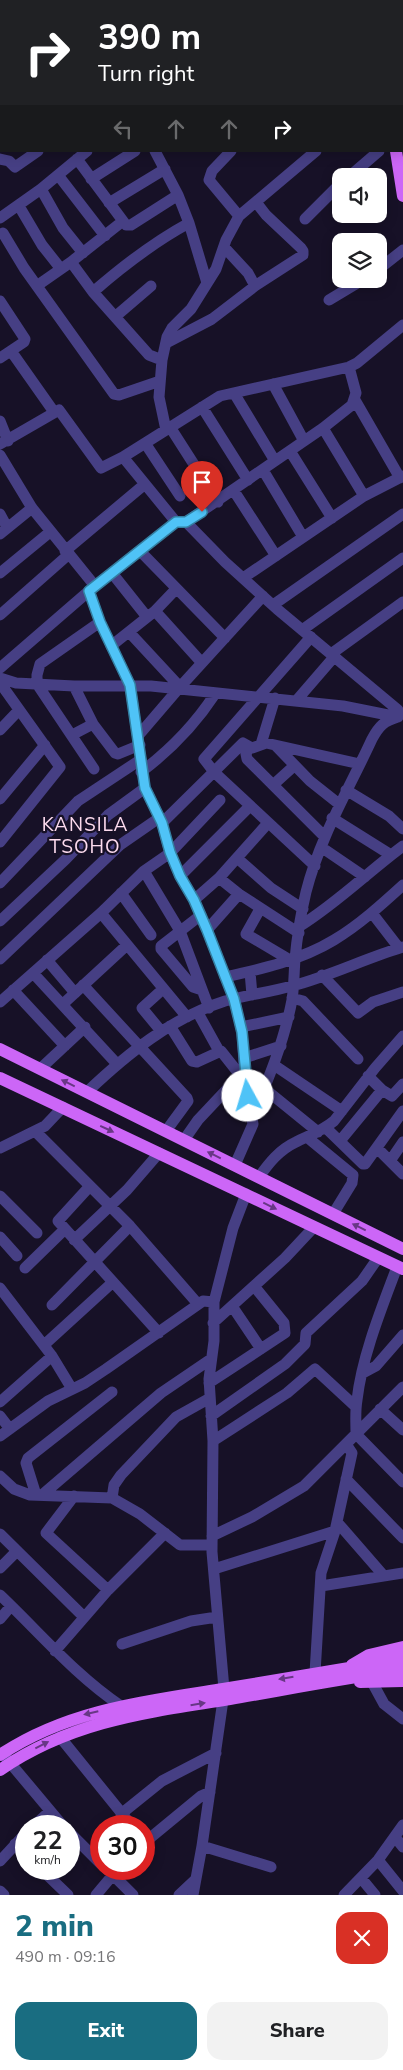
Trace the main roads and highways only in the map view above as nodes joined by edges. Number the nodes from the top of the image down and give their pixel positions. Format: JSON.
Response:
{"nodes":[{"id":1,"x":396,"y":152,"type":"edge"},
{"id":2,"x":403,"y":196,"type":"edge"},
{"id":3,"x":0,"y":1049,"type":"edge"},
{"id":4,"x":0,"y":1078,"type":"edge"},
{"id":5,"x":402,"y":1248,"type":"edge"},
{"id":6,"x":400,"y":1268,"type":"edge"},
{"id":7,"x":403,"y":1647,"type":"edge"},
{"id":8,"x":403,"y":1659,"type":"edge"},
{"id":9,"x":403,"y":1670,"type":"edge"},
{"id":10,"x":348,"y":1673,"type":"junction"},
{"id":11,"x":403,"y":1682,"type":"edge"},
{"id":12,"x":223,"y":1694,"type":"junction"},
{"id":13,"x":2,"y":1758,"type":"edge"}],
"edges":[{"from":1,"to":2,"type":"main road"},
{"from":5,"to":3,"type":"main road","one_way":true},
{"from":4,"to":6,"type":"main road","one_way":true},
{"from":7,"to":10,"type":"main road"},
{"from":8,"to":10,"type":"main road"},
{"from":9,"to":10,"type":"main road"},
{"from":10,"to":11,"type":"main road"},
{"from":10,"to":12,"type":"main road"},
{"from":10,"to":12,"type":"main road","one_way":true},
{"from":13,"to":12,"type":"main road","one_way":true},
{"from":12,"to":13,"type":"main road","one_way":true}]}
